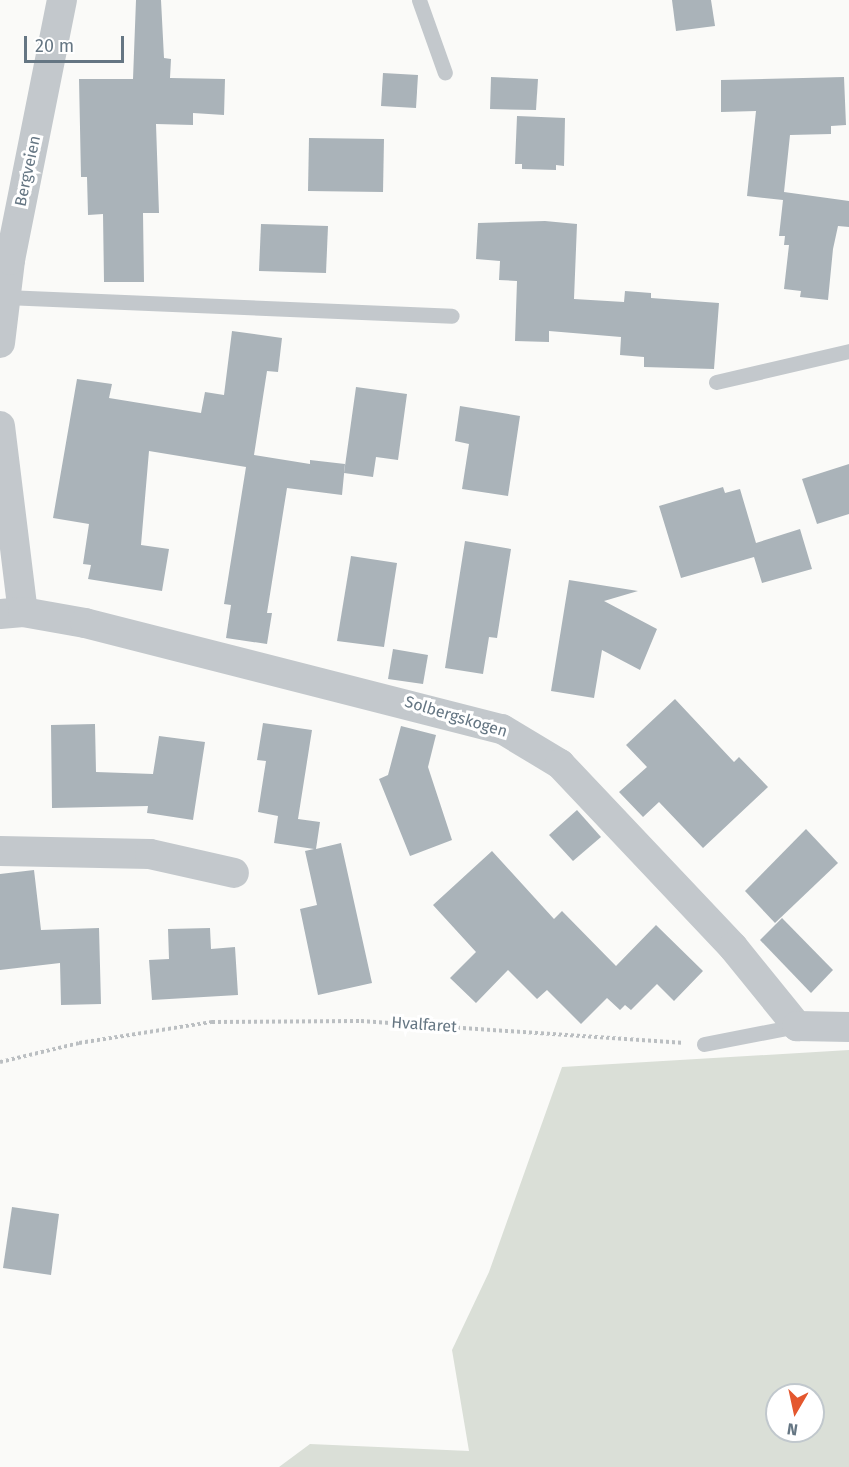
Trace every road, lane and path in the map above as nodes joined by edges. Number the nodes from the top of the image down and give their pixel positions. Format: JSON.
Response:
{"nodes":[{"id":1,"x":62,"y":0,"type":"edge"},
{"id":2,"x":419,"y":0,"type":"edge"},
{"id":3,"x":445,"y":73,"type":"dead end"},
{"id":4,"x":5,"y":297,"type":"junction"},
{"id":5,"x":452,"y":316,"type":"dead end"},
{"id":6,"x":0,"y":343,"type":"edge"},
{"id":7,"x":849,"y":351,"type":"edge"},
{"id":8,"x":716,"y":382,"type":"dead end"},
{"id":9,"x":0,"y":426,"type":"edge"},
{"id":10,"x":11,"y":613,"type":"edge"},
{"id":11,"x":0,"y":851,"type":"edge"},
{"id":12,"x":234,"y":873,"type":"dead end"},
{"id":13,"x":797,"y":1026,"type":"junction"},
{"id":14,"x":849,"y":1027,"type":"edge"},
{"id":15,"x":704,"y":1044,"type":"joint"},
{"id":16,"x":0,"y":1062,"type":"edge"}],
"edges":[{"from":1,"to":4,"type":"street","name":"Bergveien"},
{"from":2,"to":3,"type":"lane"},
{"from":4,"to":5,"type":"lane"},
{"from":4,"to":6,"type":"street","name":"Bergveien"},
{"from":7,"to":8,"type":"lane"},
{"from":9,"to":10,"type":"street"},
{"from":10,"to":13,"type":"street","name":"Solbergskogen"},
{"from":11,"to":12,"type":"street"},
{"from":13,"to":14,"type":"street"},
{"from":13,"to":15,"type":"lane"},
{"from":15,"to":16,"type":"path","name":"Hvalfaret"}]}
